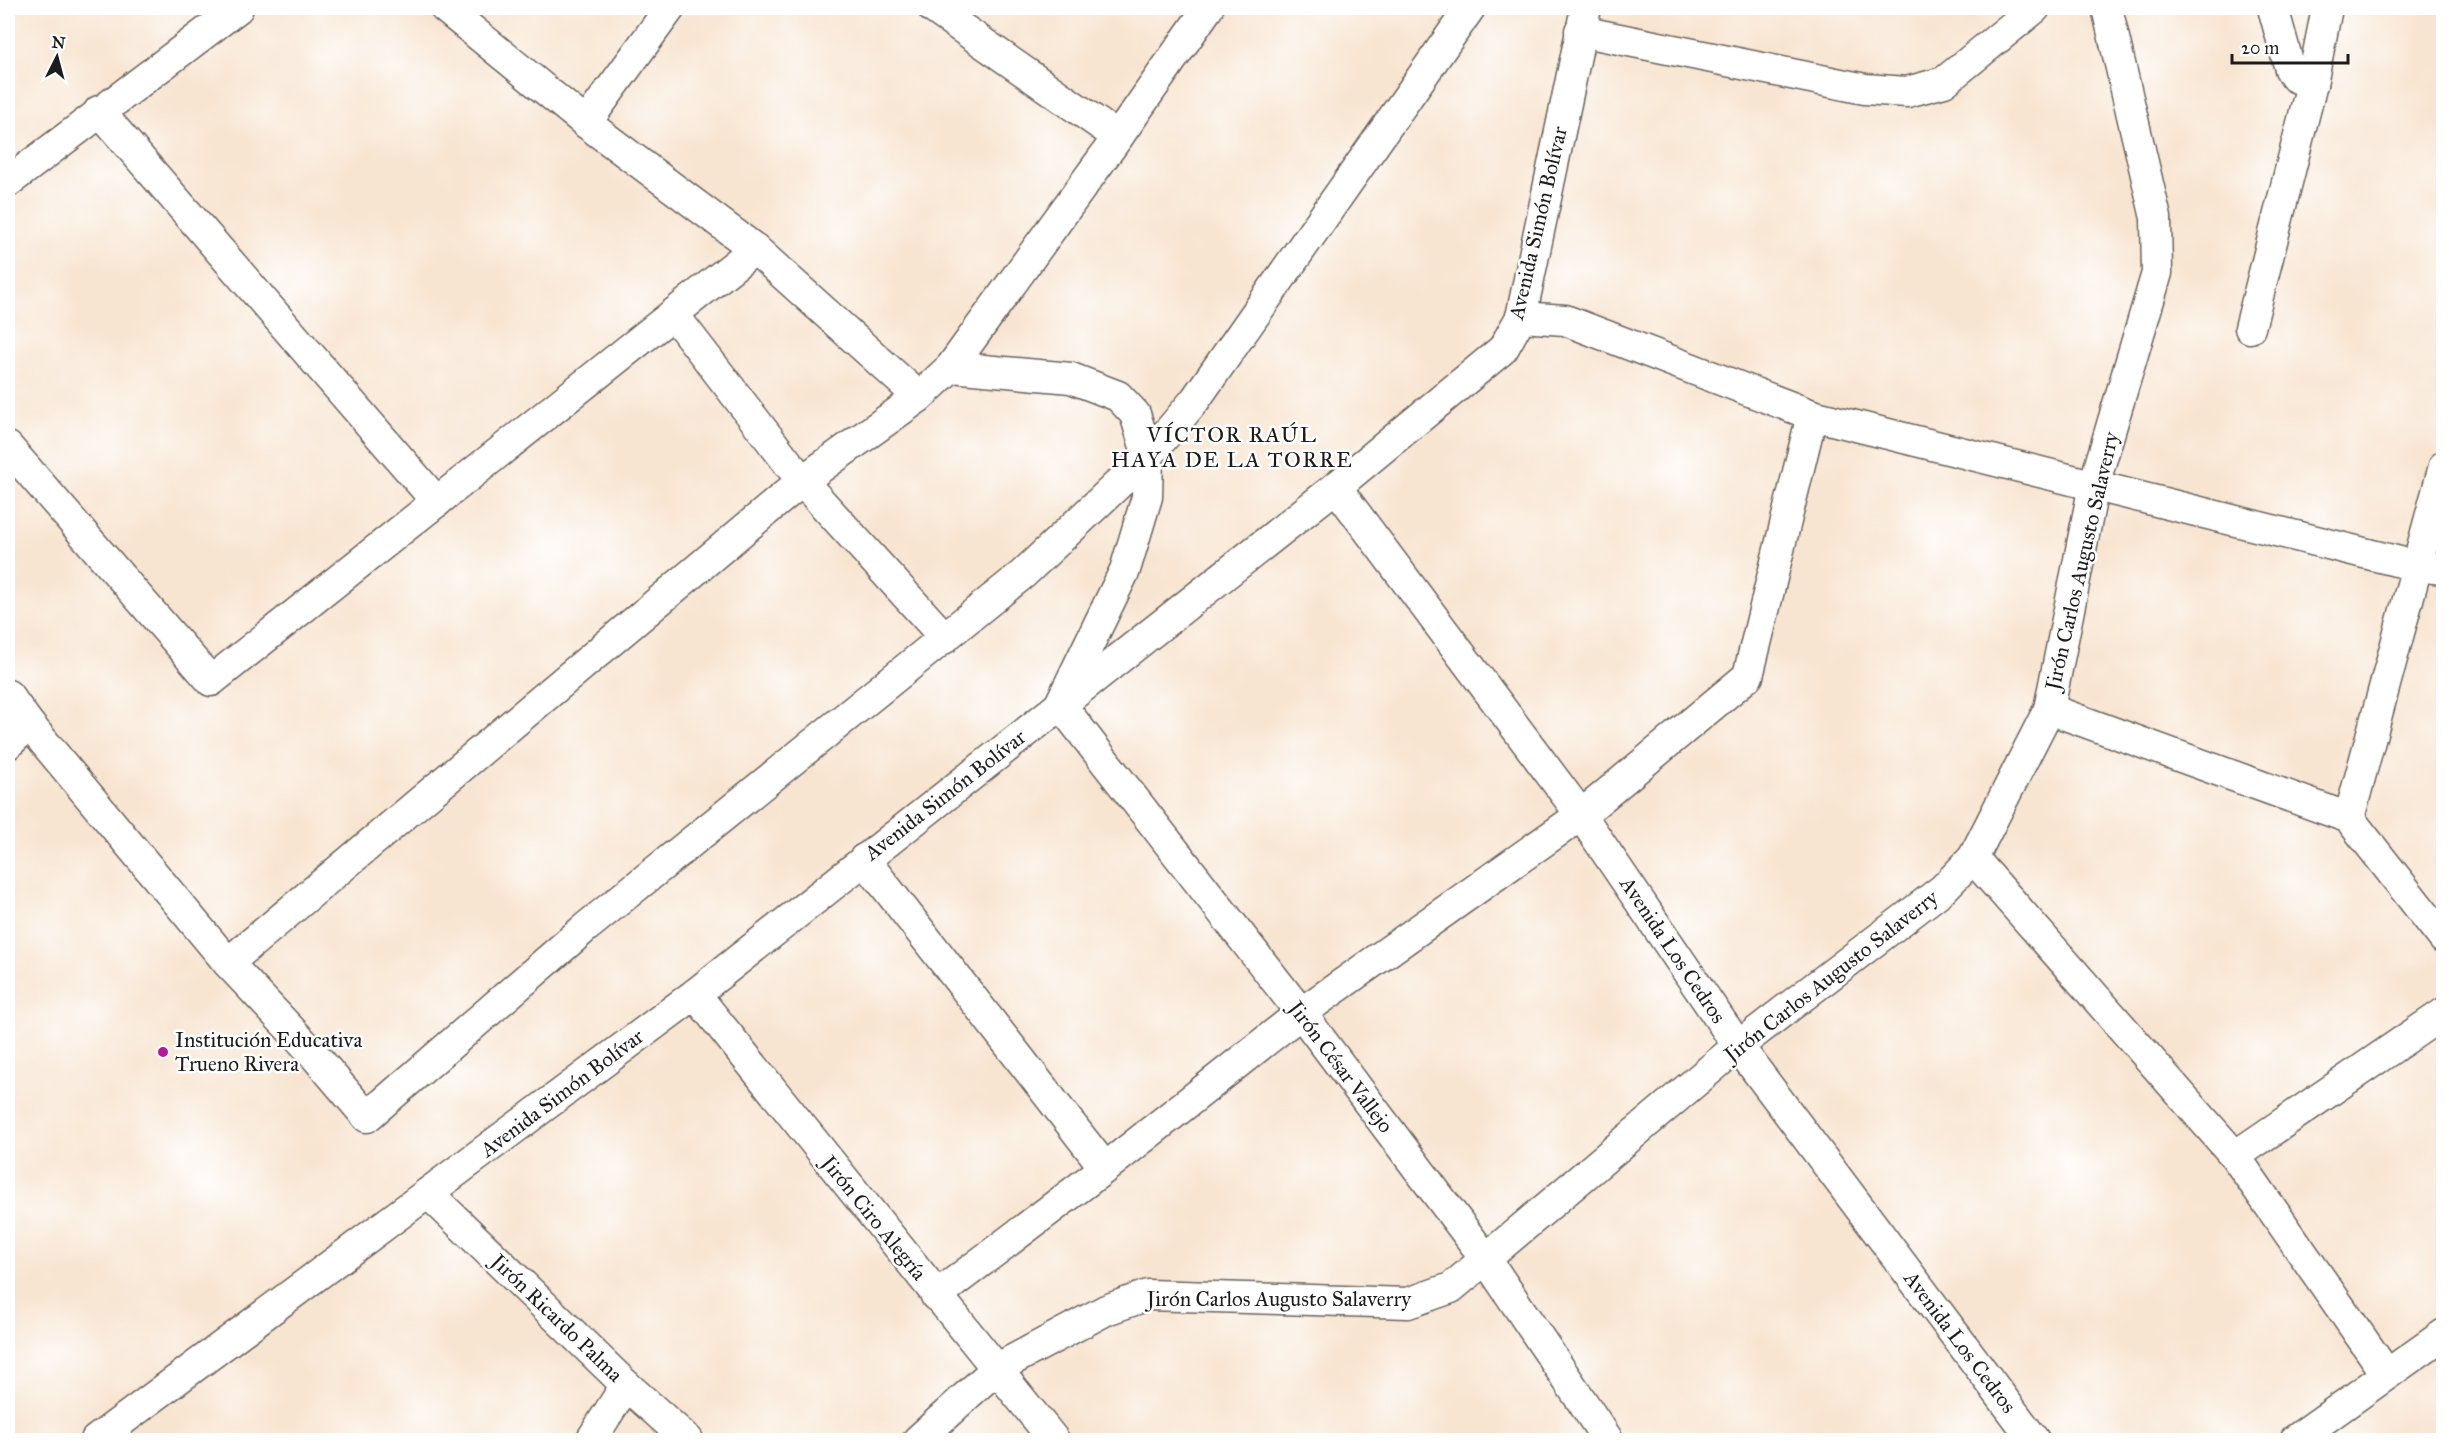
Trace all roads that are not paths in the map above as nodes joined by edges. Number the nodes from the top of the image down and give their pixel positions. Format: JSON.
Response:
{"nodes":[{"id":1,"x":238,"y":8,"type":"edge"},
{"id":2,"x":446,"y":8,"type":"edge"},
{"id":3,"x":670,"y":8,"type":"edge"},
{"id":4,"x":933,"y":8,"type":"edge"},
{"id":5,"x":1208,"y":8,"type":"edge"},
{"id":6,"x":1469,"y":8,"type":"edge"},
{"id":7,"x":2036,"y":8,"type":"edge"},
{"id":8,"x":2107,"y":8,"type":"edge"},
{"id":9,"x":2273,"y":8,"type":"edge"},
{"id":10,"x":2327,"y":8,"type":"edge"},
{"id":11,"x":1583,"y":19,"type":"edge"},
{"id":12,"x":2312,"y":84,"type":"junction"},
{"id":13,"x":99,"y":111,"type":"junction"},
{"id":14,"x":586,"y":123,"type":"junction"},
{"id":15,"x":1118,"y":137,"type":"junction"},
{"id":16,"x":8,"y":182,"type":"edge"},
{"id":17,"x":755,"y":249,"type":"junction"},
{"id":18,"x":673,"y":315,"type":"junction"},
{"id":19,"x":1521,"y":317,"type":"junction"},
{"id":20,"x":2250,"y":328,"type":"dead end"},
{"id":21,"x":951,"y":367,"type":"junction"},
{"id":22,"x":919,"y":397,"type":"junction"},
{"id":23,"x":1812,"y":415,"type":"junction"},
{"id":24,"x":8,"y":447,"type":"edge"},
{"id":25,"x":1148,"y":456,"type":"junction"},
{"id":26,"x":2444,"y":466,"type":"edge"},
{"id":27,"x":802,"y":481,"type":"junction"},
{"id":28,"x":2094,"y":485,"type":"junction"},
{"id":29,"x":1336,"y":487,"type":"junction"},
{"id":30,"x":436,"y":502,"type":"junction"},
{"id":31,"x":2430,"y":567,"type":"edge"},
{"id":32,"x":945,"y":638,"type":"junction"},
{"id":33,"x":8,"y":695,"type":"edge"},
{"id":34,"x":1060,"y":704,"type":"junction"},
{"id":35,"x":2049,"y":709,"type":"junction"},
{"id":36,"x":18,"y":734,"type":"edge"},
{"id":37,"x":1581,"y":815,"type":"junction"},
{"id":38,"x":2349,"y":818,"type":"junction"},
{"id":39,"x":1973,"y":858,"type":"junction"},
{"id":40,"x":864,"y":859,"type":"junction"},
{"id":41,"x":2444,"y":939,"type":"edge"},
{"id":42,"x":228,"y":963,"type":"junction"},
{"id":43,"x":695,"y":994,"type":"junction"},
{"id":44,"x":1301,"y":1013,"type":"junction"},
{"id":45,"x":2444,"y":1013,"type":"edge"},
{"id":46,"x":1738,"y":1046,"type":"junction"},
{"id":47,"x":2235,"y":1156,"type":"junction"},
{"id":48,"x":1106,"y":1168,"type":"junction"},
{"id":49,"x":428,"y":1193,"type":"junction"},
{"id":50,"x":1486,"y":1259,"type":"junction"},
{"id":51,"x":936,"y":1296,"type":"junction"},
{"id":52,"x":2444,"y":1334,"type":"edge"},
{"id":53,"x":996,"y":1369,"type":"junction"},
{"id":54,"x":2386,"y":1373,"type":"junction"},
{"id":55,"x":626,"y":1385,"type":"junction"},
{"id":56,"x":96,"y":1440,"type":"edge"},
{"id":57,"x":591,"y":1440,"type":"edge"},
{"id":58,"x":688,"y":1440,"type":"edge"},
{"id":59,"x":918,"y":1440,"type":"edge"},
{"id":60,"x":1054,"y":1440,"type":"edge"},
{"id":61,"x":1608,"y":1440,"type":"edge"},
{"id":62,"x":2034,"y":1440,"type":"edge"},
{"id":63,"x":2295,"y":1440,"type":"edge"}],
"edges":[{"from":1,"to":13,"type":"street"},
{"from":2,"to":14,"type":"street"},
{"from":3,"to":14,"type":"street"},
{"from":4,"to":15,"type":"street"},
{"from":5,"to":15,"type":"street"},
{"from":6,"to":25,"type":"street"},
{"from":7,"to":11,"type":"street"},
{"from":8,"to":28,"type":"street","name":"Jirón Carlos Augusto Salaverry"},
{"from":9,"to":12,"type":"street"},
{"from":10,"to":12,"type":"street"},
{"from":11,"to":19,"type":"street","name":"Avenida Simón Bolívar"},
{"from":12,"to":20,"type":"street"},
{"from":13,"to":16,"type":"street"},
{"from":13,"to":30,"type":"street"},
{"from":14,"to":17,"type":"street"},
{"from":15,"to":21,"type":"street"},
{"from":17,"to":18,"type":"street"},
{"from":17,"to":22,"type":"street"},
{"from":18,"to":27,"type":"street"},
{"from":18,"to":30,"type":"street"},
{"from":19,"to":23,"type":"street"},
{"from":19,"to":29,"type":"street","name":"Avenida Simón Bolívar"},
{"from":21,"to":22,"type":"street"},
{"from":21,"to":25,"type":"street"},
{"from":22,"to":27,"type":"street"},
{"from":23,"to":28,"type":"street"},
{"from":23,"to":37,"type":"street"},
{"from":24,"to":30,"type":"street"},
{"from":25,"to":32,"type":"street"},
{"from":25,"to":34,"type":"street"},
{"from":26,"to":31,"type":"street"},
{"from":27,"to":32,"type":"street"},
{"from":27,"to":42,"type":"street"},
{"from":28,"to":31,"type":"street"},
{"from":28,"to":35,"type":"street","name":"Jirón Carlos Augusto Salaverry"},
{"from":29,"to":34,"type":"street","name":"Avenida Simón Bolívar"},
{"from":29,"to":37,"type":"street","name":"Avenida Los Cedros"},
{"from":31,"to":38,"type":"street"},
{"from":32,"to":42,"type":"street"},
{"from":33,"to":36,"type":"street"},
{"from":34,"to":40,"type":"street","name":"Avenida Simón Bolívar"},
{"from":34,"to":44,"type":"street","name":"Jirón César Vallejo"},
{"from":35,"to":38,"type":"street"},
{"from":35,"to":39,"type":"street","name":"Jirón Carlos Augusto Salaverry"},
{"from":36,"to":42,"type":"street"},
{"from":37,"to":44,"type":"street"},
{"from":37,"to":46,"type":"street","name":"Avenida Los Cedros"},
{"from":38,"to":41,"type":"street"},
{"from":39,"to":46,"type":"street","name":"Jirón Carlos Augusto Salaverry"},
{"from":39,"to":47,"type":"street"},
{"from":40,"to":43,"type":"street","name":"Avenida Simón Bolívar"},
{"from":40,"to":48,"type":"street"},
{"from":43,"to":49,"type":"street","name":"Avenida Simón Bolívar"},
{"from":43,"to":51,"type":"street","name":"Jirón Ciro Alegría"},
{"from":44,"to":48,"type":"street"},
{"from":44,"to":50,"type":"street","name":"Jirón César Vallejo"},
{"from":45,"to":47,"type":"street"},
{"from":46,"to":50,"type":"street","name":"Jirón Carlos Augusto Salaverry"},
{"from":46,"to":62,"type":"street","name":"Avenida Los Cedros"},
{"from":47,"to":54,"type":"street"},
{"from":48,"to":51,"type":"street"},
{"from":49,"to":55,"type":"street","name":"Jirón Ricardo Palma"},
{"from":49,"to":56,"type":"street","name":"Avenida Simón Bolívar"},
{"from":50,"to":53,"type":"street","name":"Jirón Carlos Augusto Salaverry"},
{"from":50,"to":61,"type":"street","name":"Jirón César Vallejo"},
{"from":51,"to":53,"type":"street","name":"Jirón Ciro Alegría"},
{"from":52,"to":54,"type":"street"},
{"from":53,"to":59,"type":"street","name":"Jirón Carlos Augusto Salaverry"},
{"from":53,"to":60,"type":"street","name":"Jirón Ciro Alegría"},
{"from":54,"to":63,"type":"street"},
{"from":55,"to":57,"type":"street"},
{"from":55,"to":58,"type":"street","name":"Jirón Ricardo Palma"}]}
